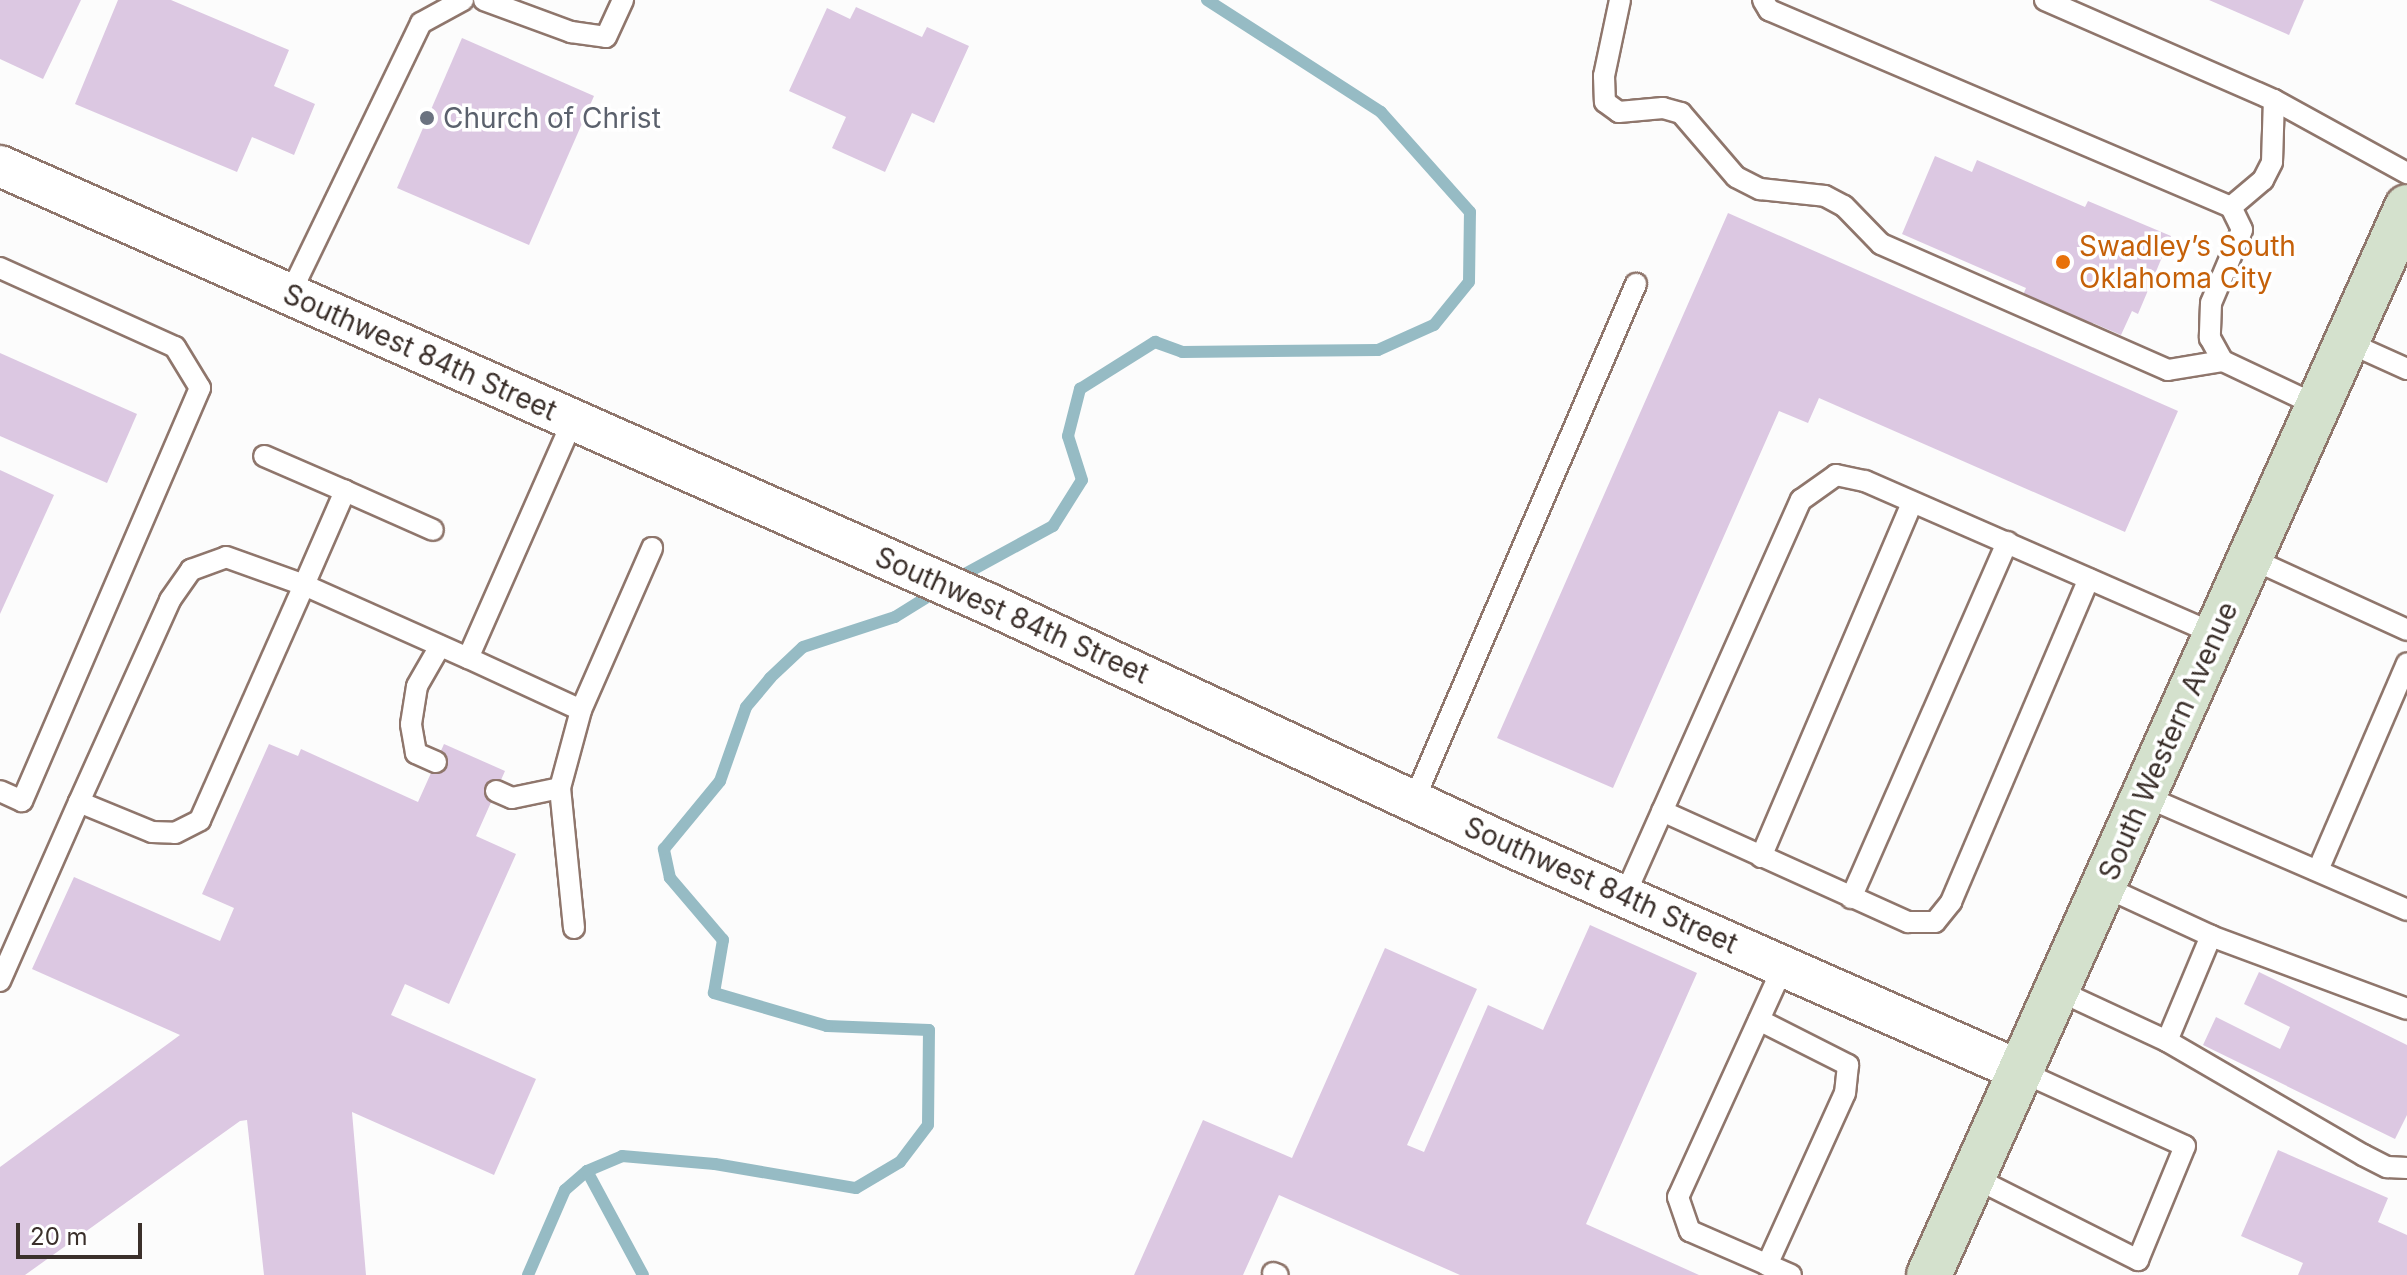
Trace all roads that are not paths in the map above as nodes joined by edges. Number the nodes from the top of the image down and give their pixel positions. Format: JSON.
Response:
{"nodes":[{"id":1,"x":463,"y":0,"type":"edge"},
{"id":2,"x":484,"y":0,"type":"edge"},
{"id":3,"x":623,"y":0,"type":"edge"},
{"id":4,"x":1620,"y":0,"type":"edge"},
{"id":5,"x":1763,"y":0,"type":"edge"},
{"id":6,"x":2045,"y":0,"type":"edge"},
{"id":7,"x":2274,"y":100,"type":"junction"},
{"id":8,"x":0,"y":166,"type":"edge"},
{"id":9,"x":2407,"y":173,"type":"edge"},
{"id":10,"x":2231,"y":207,"type":"junction"},
{"id":11,"x":2407,"y":207,"type":"edge"},
{"id":12,"x":2396,"y":263,"type":"edge"},
{"id":13,"x":0,"y":268,"type":"edge"},
{"id":14,"x":1636,"y":284,"type":"dead end"},
{"id":15,"x":290,"y":294,"type":"junction"},
{"id":16,"x":2347,"y":342,"type":"junction"},
{"id":17,"x":2223,"y":361,"type":"junction"},
{"id":18,"x":2407,"y":369,"type":"edge"},
{"id":19,"x":2318,"y":406,"type":"junction"},
{"id":20,"x":573,"y":420,"type":"junction"},
{"id":21,"x":264,"y":456,"type":"dead end"},
{"id":22,"x":345,"y":491,"type":"junction"},
{"id":23,"x":1912,"y":503,"type":"junction"},
{"id":24,"x":433,"y":530,"type":"dead end"},
{"id":25,"x":2007,"y":542,"type":"junction"},
{"id":26,"x":652,"y":548,"type":"dead end"},
{"id":27,"x":2250,"y":558,"type":"junction"},
{"id":28,"x":2089,"y":579,"type":"junction"},
{"id":29,"x":304,"y":585,"type":"junction"},
{"id":30,"x":2407,"y":630,"type":"edge"},
{"id":31,"x":2216,"y":634,"type":"junction"},
{"id":32,"x":440,"y":646,"type":"junction"},
{"id":33,"x":468,"y":658,"type":"junction"},
{"id":34,"x":2407,"y":663,"type":"edge"},
{"id":35,"x":581,"y":710,"type":"junction"},
{"id":36,"x":436,"y":762,"type":"dead end"},
{"id":37,"x":560,"y":788,"type":"junction"},
{"id":38,"x":0,"y":791,"type":"edge"},
{"id":39,"x":496,"y":791,"type":"dead end"},
{"id":40,"x":2144,"y":796,"type":"junction"},
{"id":41,"x":1414,"y":800,"type":"junction"},
{"id":42,"x":79,"y":802,"type":"junction"},
{"id":43,"x":1662,"y":811,"type":"junction"},
{"id":44,"x":1761,"y":857,"type":"junction"},
{"id":45,"x":2318,"y":870,"type":"junction"},
{"id":46,"x":2103,"y":886,"type":"junction"},
{"id":47,"x":1624,"y":897,"type":"junction"},
{"id":48,"x":1851,"y":898,"type":"junction"},
{"id":49,"x":2407,"y":910,"type":"edge"},
{"id":50,"x":574,"y":928,"type":"dead end"},
{"id":51,"x":2211,"y":936,"type":"junction"},
{"id":52,"x":1783,"y":967,"type":"junction"},
{"id":53,"x":0,"y":981,"type":"edge"},
{"id":54,"x":2057,"y":990,"type":"junction"},
{"id":55,"x":2407,"y":1009,"type":"edge"},
{"id":56,"x":1759,"y":1020,"type":"junction"},
{"id":57,"x":2167,"y":1041,"type":"junction"},
{"id":58,"x":2020,"y":1071,"type":"junction"},
{"id":59,"x":2407,"y":1168,"type":"edge"},
{"id":60,"x":1973,"y":1177,"type":"junction"},
{"id":61,"x":1767,"y":1265,"type":"junction"},
{"id":62,"x":1791,"y":1275,"type":"edge"},
{"id":63,"x":1929,"y":1275,"type":"edge"}],
"edges":[{"from":1,"to":15,"type":"lane"},
{"from":2,"to":3,"type":"lane"},
{"from":4,"to":17,"type":"lane"},
{"from":5,"to":10,"type":"lane"},
{"from":6,"to":7,"type":"lane"},
{"from":7,"to":9,"type":"lane"},
{"from":7,"to":10,"type":"lane"},
{"from":8,"to":15,"type":"street","name":"Southwest 84th Street"},
{"from":10,"to":17,"type":"lane"},
{"from":11,"to":12,"type":"main road","name":"South Western Avenue"},
{"from":12,"to":16,"type":"main road","name":"South Western Avenue"},
{"from":13,"to":38,"type":"lane"},
{"from":14,"to":41,"type":"lane"},
{"from":15,"to":20,"type":"street","name":"Southwest 84th Street"},
{"from":16,"to":18,"type":"lane"},
{"from":16,"to":19,"type":"main road","name":"South Western Avenue"},
{"from":17,"to":19,"type":"lane"},
{"from":19,"to":27,"type":"main road","name":"South Western Avenue"},
{"from":20,"to":33,"type":"lane"},
{"from":20,"to":41,"type":"street","name":"Southwest 84th Street"},
{"from":21,"to":22,"type":"lane"},
{"from":22,"to":24,"type":"lane"},
{"from":22,"to":29,"type":"lane"},
{"from":23,"to":25,"type":"lane"},
{"from":23,"to":43,"type":"lane"},
{"from":23,"to":44,"type":"lane"},
{"from":25,"to":28,"type":"lane"},
{"from":25,"to":48,"type":"lane"},
{"from":26,"to":35,"type":"lane"},
{"from":27,"to":30,"type":"lane"},
{"from":27,"to":31,"type":"main road","name":"South Western Avenue"},
{"from":28,"to":31,"type":"lane"},
{"from":28,"to":48,"type":"lane"},
{"from":29,"to":32,"type":"lane"},
{"from":29,"to":42,"type":"lane"},
{"from":29,"to":42,"type":"lane"},
{"from":31,"to":40,"type":"main road","name":"South Western Avenue"},
{"from":32,"to":33,"type":"lane"},
{"from":32,"to":36,"type":"lane"},
{"from":33,"to":35,"type":"lane"},
{"from":34,"to":45,"type":"lane"},
{"from":35,"to":37,"type":"lane"},
{"from":37,"to":39,"type":"lane"},
{"from":37,"to":50,"type":"lane"},
{"from":40,"to":45,"type":"lane"},
{"from":40,"to":46,"type":"main road","name":"South Western Avenue"},
{"from":41,"to":47,"type":"street","name":"Southwest 84th Street"},
{"from":42,"to":53,"type":"lane"},
{"from":43,"to":44,"type":"lane"},
{"from":43,"to":47,"type":"lane"},
{"from":44,"to":48,"type":"lane"},
{"from":45,"to":49,"type":"lane"},
{"from":46,"to":51,"type":"lane"},
{"from":46,"to":54,"type":"main road","name":"South Western Avenue"},
{"from":47,"to":52,"type":"street","name":"Southwest 84th Street"},
{"from":51,"to":55,"type":"lane"},
{"from":51,"to":57,"type":"lane"},
{"from":52,"to":56,"type":"lane"},
{"from":52,"to":58,"type":"street","name":"Southwest 84th Street"},
{"from":54,"to":57,"type":"lane"},
{"from":54,"to":58,"type":"main road","name":"South Western Avenue"},
{"from":56,"to":61,"type":"lane"},
{"from":56,"to":61,"type":"lane"},
{"from":57,"to":59,"type":"lane"},
{"from":58,"to":60,"type":"main road","name":"South Western Avenue"},
{"from":58,"to":60,"type":"lane"},
{"from":60,"to":63,"type":"main road","name":"South Western Avenue"},
{"from":61,"to":62,"type":"lane"}]}
